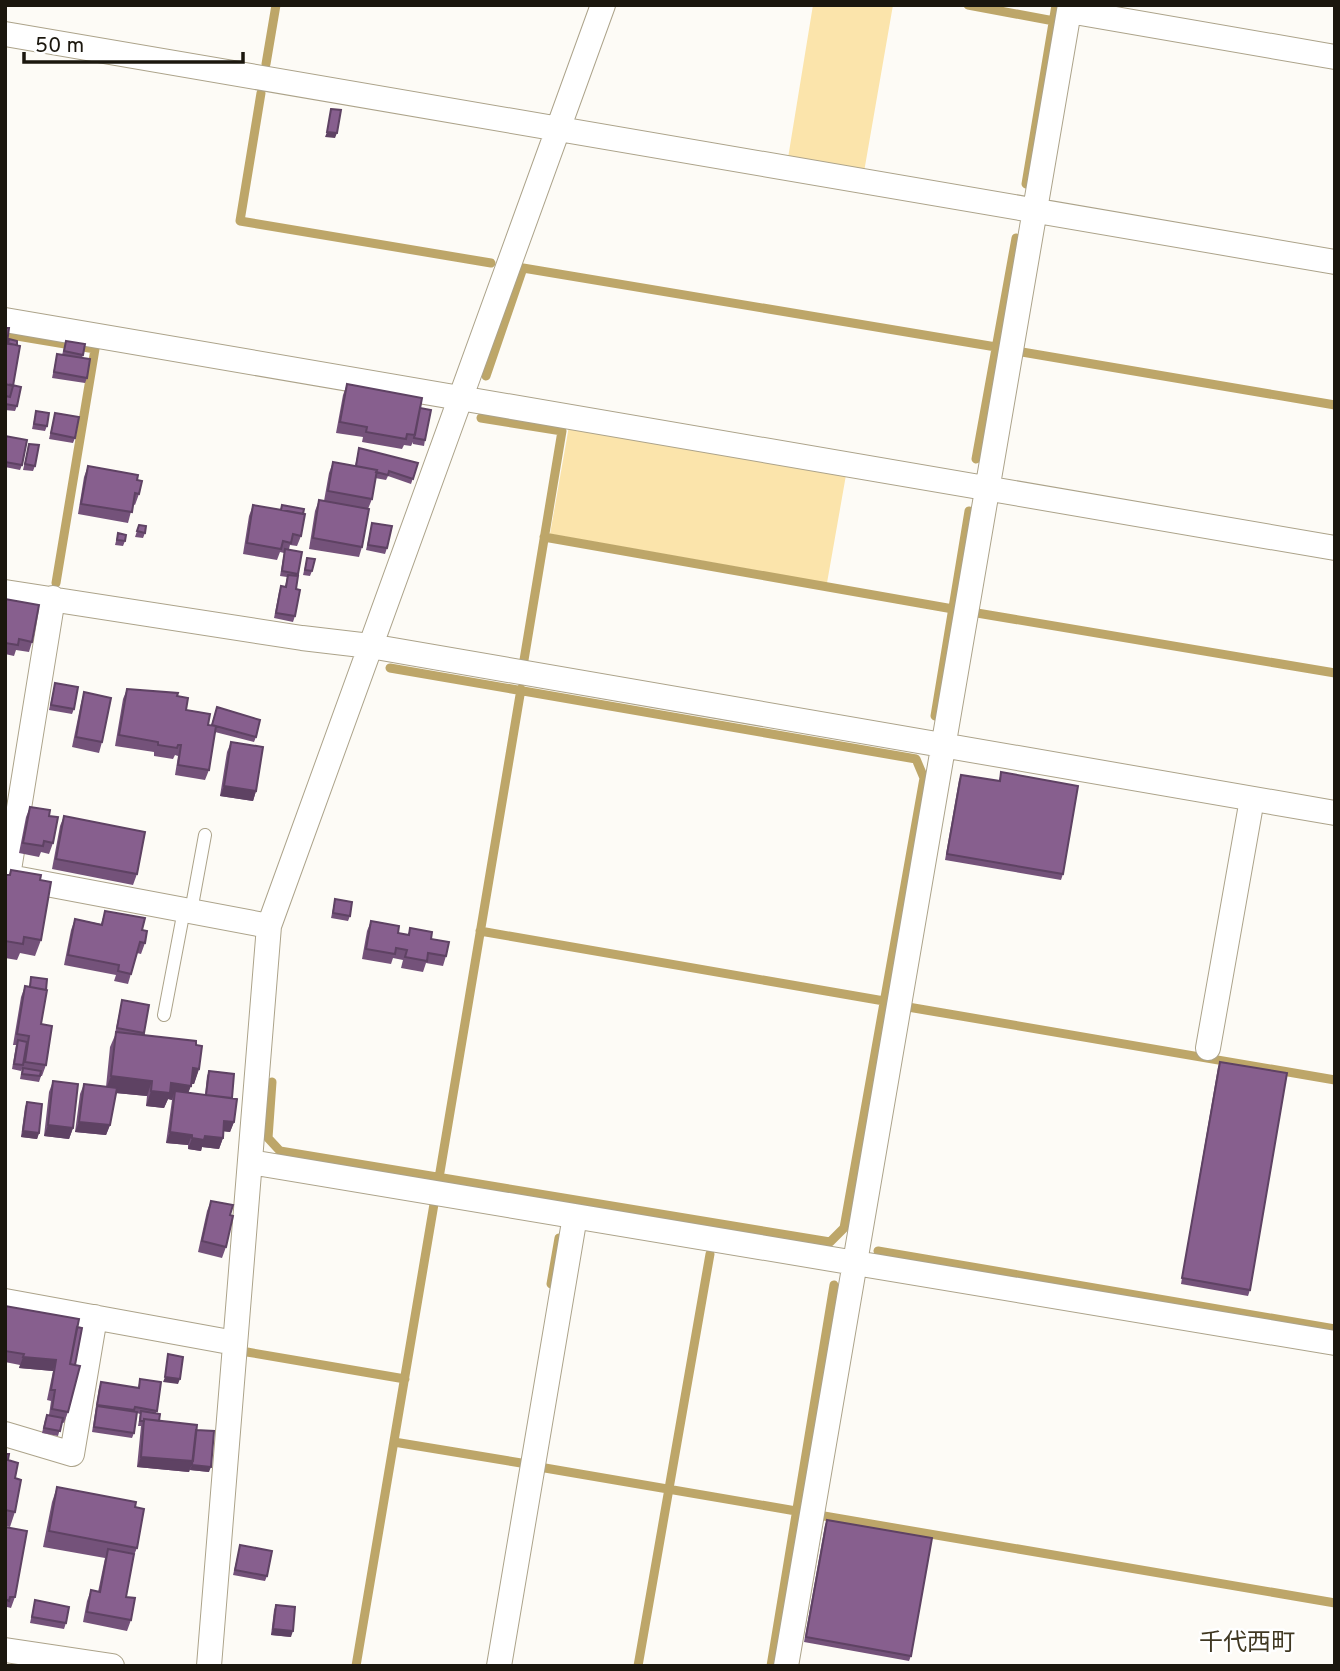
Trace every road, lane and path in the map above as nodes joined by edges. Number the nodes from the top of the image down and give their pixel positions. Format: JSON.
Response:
{"nodes":[{"id":1,"x":603,"y":5,"type":"edge"},
{"id":2,"x":1070,"y":8,"type":"edge"},
{"id":3,"x":5,"y":34,"type":"edge"},
{"id":4,"x":1335,"y":57,"type":"edge"},
{"id":5,"x":556,"y":128,"type":"junction"},
{"id":6,"x":1035,"y":211,"type":"junction"},
{"id":7,"x":1335,"y":262,"type":"edge"},
{"id":8,"x":5,"y":320,"type":"edge"},
{"id":9,"x":460,"y":398,"type":"junction"},
{"id":10,"x":988,"y":488,"type":"junction"},
{"id":11,"x":1335,"y":548,"type":"edge"},
{"id":12,"x":5,"y":592,"type":"edge"},
{"id":13,"x":52,"y":598,"type":"junction"},
{"id":14,"x":370,"y":646,"type":"junction"},
{"id":15,"x":944,"y":745,"type":"junction"},
{"id":16,"x":1252,"y":799,"type":"junction"},
{"id":17,"x":1335,"y":813,"type":"edge"},
{"id":18,"x":205,"y":835,"type":"dead end"},
{"id":19,"x":7,"y":876,"type":"edge"},
{"id":20,"x":187,"y":911,"type":"junction"},
{"id":21,"x":269,"y":926,"type":"junction"},
{"id":22,"x":164,"y":1015,"type":"dead end"},
{"id":23,"x":1208,"y":1048,"type":"dead end"},
{"id":24,"x":250,"y":1162,"type":"junction"},
{"id":25,"x":575,"y":1216,"type":"junction"},
{"id":26,"x":853,"y":1263,"type":"junction"},
{"id":27,"x":5,"y":1301,"type":"edge"},
{"id":28,"x":95,"y":1317,"type":"junction"},
{"id":29,"x":235,"y":1343,"type":"junction"},
{"id":30,"x":1335,"y":1343,"type":"edge"},
{"id":31,"x":5,"y":1434,"type":"edge"},
{"id":32,"x":5,"y":1650,"type":"edge"},
{"id":33,"x":112,"y":1666,"type":"edge"},
{"id":34,"x":209,"y":1666,"type":"edge"},
{"id":35,"x":499,"y":1666,"type":"edge"},
{"id":36,"x":786,"y":1666,"type":"edge"}],
"edges":[{"from":1,"to":5,"type":"street"},
{"from":2,"to":4,"type":"street"},
{"from":2,"to":6,"type":"street"},
{"from":3,"to":5,"type":"street"},
{"from":5,"to":6,"type":"street"},
{"from":5,"to":9,"type":"street"},
{"from":6,"to":7,"type":"street"},
{"from":6,"to":10,"type":"street"},
{"from":8,"to":9,"type":"street"},
{"from":9,"to":10,"type":"street"},
{"from":9,"to":14,"type":"street"},
{"from":10,"to":11,"type":"street"},
{"from":10,"to":15,"type":"street"},
{"from":12,"to":13,"type":"street"},
{"from":13,"to":14,"type":"street"},
{"from":13,"to":19,"type":"street"},
{"from":14,"to":15,"type":"street"},
{"from":14,"to":21,"type":"street"},
{"from":15,"to":16,"type":"street"},
{"from":15,"to":26,"type":"street"},
{"from":16,"to":17,"type":"street"},
{"from":16,"to":23,"type":"street"},
{"from":18,"to":20,"type":"lane"},
{"from":19,"to":20,"type":"street"},
{"from":20,"to":21,"type":"street"},
{"from":20,"to":22,"type":"lane"},
{"from":21,"to":24,"type":"street"},
{"from":24,"to":25,"type":"street"},
{"from":24,"to":29,"type":"street"},
{"from":25,"to":26,"type":"street"},
{"from":25,"to":35,"type":"street"},
{"from":26,"to":30,"type":"street"},
{"from":26,"to":36,"type":"street"},
{"from":27,"to":28,"type":"street"},
{"from":28,"to":29,"type":"street"},
{"from":28,"to":31,"type":"street"},
{"from":29,"to":34,"type":"street"},
{"from":32,"to":33,"type":"street"}]}
